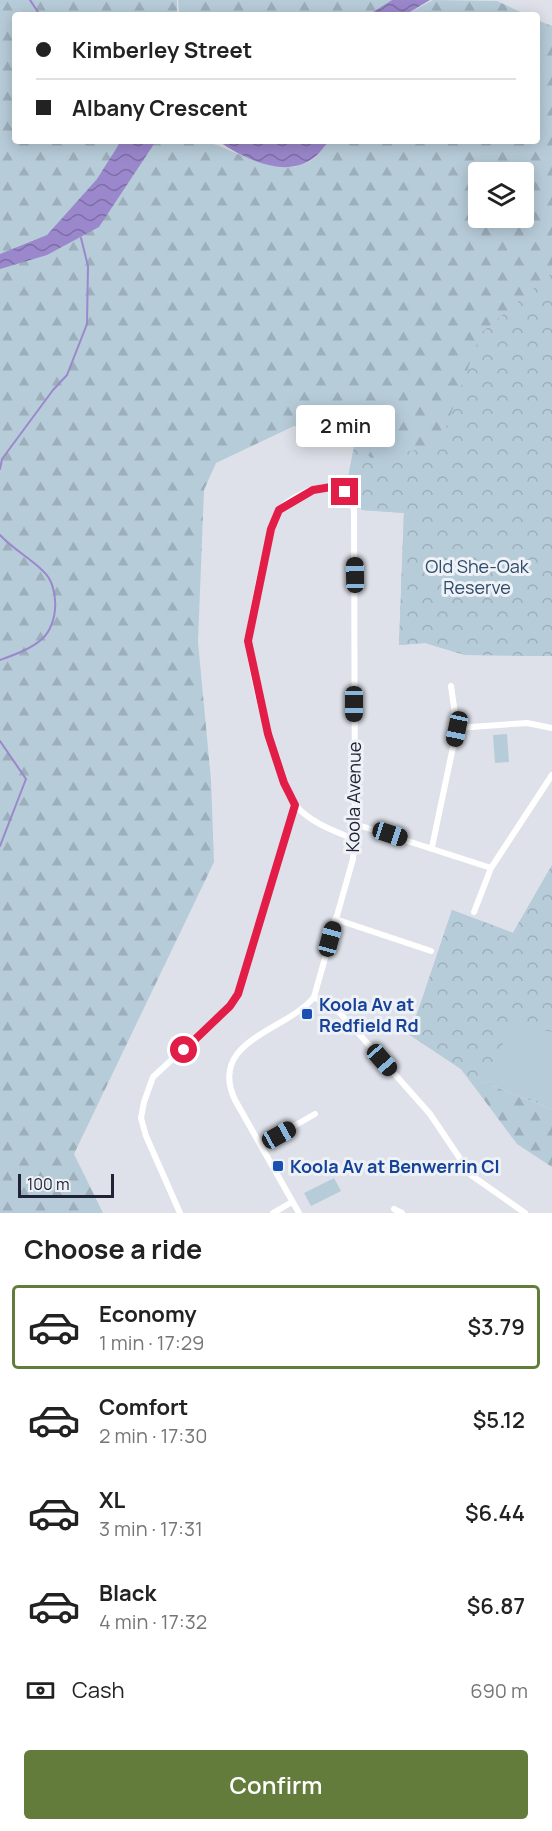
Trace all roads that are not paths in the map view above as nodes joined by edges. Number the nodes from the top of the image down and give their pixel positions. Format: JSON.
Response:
{"nodes":[{"id":1,"x":451,"y":686,"type":"dead end"},
{"id":2,"x":552,"y":728,"type":"edge"},
{"id":3,"x":457,"y":729,"type":"junction"},
{"id":4,"x":552,"y":775,"type":"edge"},
{"id":5,"x":295,"y":805,"type":"junction"},
{"id":6,"x":355,"y":824,"type":"junction"},
{"id":7,"x":354,"y":839,"type":"junction"},
{"id":8,"x":432,"y":847,"type":"junction"},
{"id":9,"x":491,"y":868,"type":"junction"},
{"id":10,"x":474,"y":912,"type":"dead end"},
{"id":11,"x":335,"y":919,"type":"junction"},
{"id":12,"x":431,"y":951,"type":"dead end"},
{"id":13,"x":314,"y":997,"type":"junction"},
{"id":14,"x":315,"y":1114,"type":"dead end"},
{"id":15,"x":261,"y":1145,"type":"junction"},
{"id":16,"x":292,"y":1202,"type":"junction"},
{"id":17,"x":394,"y":1209,"type":"dead end"},
{"id":18,"x":517,"y":1211,"type":"edge"},
{"id":19,"x":180,"y":1213,"type":"edge"},
{"id":20,"x":273,"y":1213,"type":"edge"},
{"id":21,"x":299,"y":1213,"type":"edge"},
{"id":22,"x":402,"y":1213,"type":"edge"},
{"id":23,"x":525,"y":1213,"type":"edge"}],
"edges":[{"from":1,"to":3,"type":"street"},
{"from":2,"to":3,"type":"street"},
{"from":3,"to":8,"type":"street"},
{"from":4,"to":9,"type":"street"},
{"from":5,"to":6,"type":"street","name":"Koola Avenue"},
{"from":5,"to":7,"type":"street"},
{"from":5,"to":19,"type":"street"},
{"from":6,"to":7,"type":"street","name":"Koola Avenue"},
{"from":6,"to":8,"type":"street"},
{"from":7,"to":11,"type":"street","name":"Koola Avenue"},
{"from":8,"to":9,"type":"street"},
{"from":9,"to":10,"type":"street"},
{"from":11,"to":12,"type":"street"},
{"from":11,"to":13,"type":"street","name":"Koola Avenue"},
{"from":13,"to":15,"type":"street"},
{"from":13,"to":18,"type":"street"},
{"from":14,"to":15,"type":"street"},
{"from":15,"to":16,"type":"street"},
{"from":16,"to":20,"type":"street"},
{"from":16,"to":21,"type":"street"},
{"from":17,"to":22,"type":"street"},
{"from":18,"to":23,"type":"street"}]}
